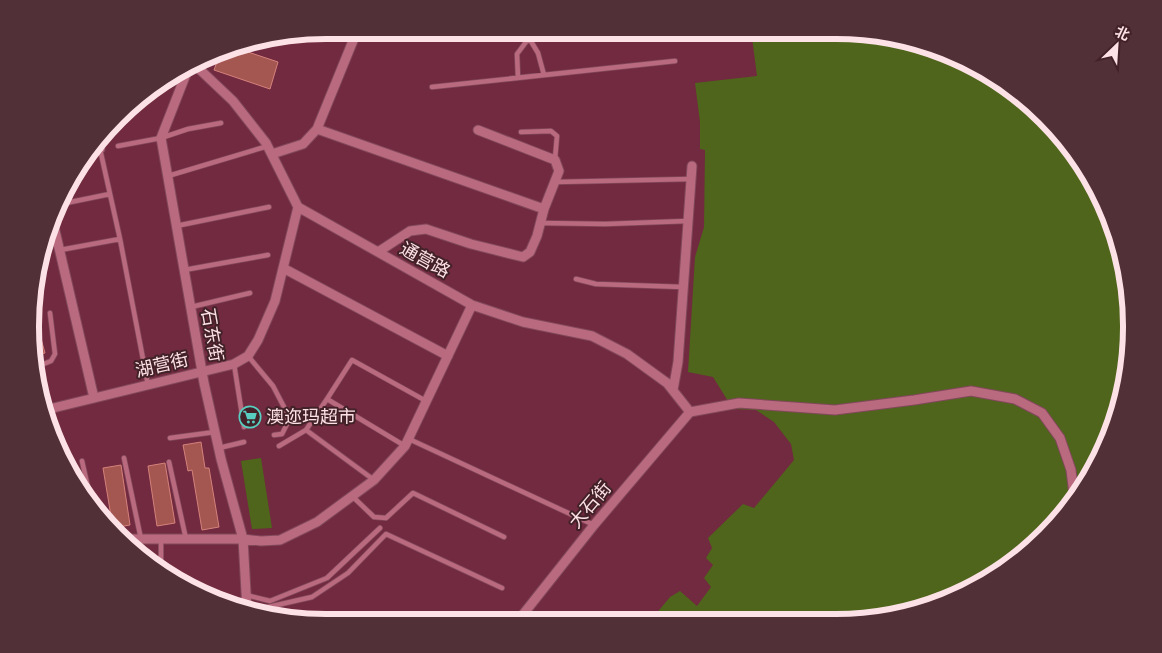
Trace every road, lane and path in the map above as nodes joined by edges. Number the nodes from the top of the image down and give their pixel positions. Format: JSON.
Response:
{"nodes":[{"id":1,"x":354,"y":39,"type":"edge"},
{"id":2,"x":528,"y":39,"type":"edge"},
{"id":3,"x":530,"y":39,"type":"edge"},
{"id":4,"x":675,"y":61,"type":"dead end"},
{"id":5,"x":199,"y":68,"type":"edge"},
{"id":6,"x":544,"y":75,"type":"junction"},
{"id":7,"x":185,"y":76,"type":"edge"},
{"id":8,"x":518,"y":78,"type":"junction"},
{"id":9,"x":432,"y":87,"type":"dead end"},
{"id":10,"x":221,"y":122,"type":"dead end"},
{"id":11,"x":317,"y":129,"type":"junction"},
{"id":12,"x":478,"y":130,"type":"dead end"},
{"id":13,"x":521,"y":132,"type":"dead end"},
{"id":14,"x":161,"y":138,"type":"junction"},
{"id":15,"x":118,"y":146,"type":"dead end"},
{"id":16,"x":100,"y":149,"type":"edge"},
{"id":17,"x":270,"y":150,"type":"junction"},
{"id":18,"x":555,"y":160,"type":"junction"},
{"id":19,"x":692,"y":166,"type":"dead end"},
{"id":20,"x":167,"y":176,"type":"junction"},
{"id":21,"x":691,"y":179,"type":"junction"},
{"id":22,"x":555,"y":182,"type":"junction"},
{"id":23,"x":110,"y":194,"type":"junction"},
{"id":24,"x":66,"y":203,"type":"edge"},
{"id":25,"x":269,"y":207,"type":"dead end"},
{"id":26,"x":298,"y":207,"type":"junction"},
{"id":27,"x":544,"y":209,"type":"junction"},
{"id":28,"x":688,"y":221,"type":"junction"},
{"id":29,"x":540,"y":222,"type":"junction"},
{"id":30,"x":176,"y":226,"type":"junction"},
{"id":31,"x":55,"y":231,"type":"edge"},
{"id":32,"x":120,"y":239,"type":"junction"},
{"id":33,"x":59,"y":250,"type":"junction"},
{"id":34,"x":378,"y":252,"type":"junction"},
{"id":35,"x":268,"y":255,"type":"dead end"},
{"id":36,"x":283,"y":268,"type":"junction"},
{"id":37,"x":184,"y":270,"type":"junction"},
{"id":38,"x":576,"y":279,"type":"dead end"},
{"id":39,"x":683,"y":287,"type":"junction"},
{"id":40,"x":250,"y":293,"type":"dead end"},
{"id":41,"x":472,"y":305,"type":"junction"},
{"id":42,"x":191,"y":307,"type":"junction"},
{"id":43,"x":50,"y":313,"type":"dead end"},
{"id":44,"x":248,"y":356,"type":"junction"},
{"id":45,"x":448,"y":356,"type":"junction"},
{"id":46,"x":234,"y":364,"type":"junction"},
{"id":47,"x":41,"y":365,"type":"edge"},
{"id":48,"x":202,"y":372,"type":"junction"},
{"id":49,"x":148,"y":385,"type":"junction"},
{"id":50,"x":673,"y":390,"type":"junction"},
{"id":51,"x":94,"y":398,"type":"junction"},
{"id":52,"x":327,"y":400,"type":"junction"},
{"id":53,"x":426,"y":401,"type":"junction"},
{"id":54,"x":51,"y":409,"type":"edge"},
{"id":55,"x":690,"y":412,"type":"junction"},
{"id":56,"x":244,"y":427,"type":"dead end"},
{"id":57,"x":306,"y":430,"type":"junction"},
{"id":58,"x":215,"y":432,"type":"junction"},
{"id":59,"x":274,"y":435,"type":"dead end"},
{"id":60,"x":170,"y":438,"type":"dead end"},
{"id":61,"x":244,"y":442,"type":"dead end"},
{"id":62,"x":407,"y":442,"type":"junction"},
{"id":63,"x":279,"y":446,"type":"dead end"},
{"id":64,"x":219,"y":448,"type":"junction"},
{"id":65,"x":124,"y":458,"type":"dead end"},
{"id":66,"x":82,"y":461,"type":"dead end"},
{"id":67,"x":169,"y":462,"type":"dead end"},
{"id":68,"x":374,"y":480,"type":"junction"},
{"id":69,"x":88,"y":487,"type":"edge"},
{"id":70,"x":1073,"y":489,"type":"edge"},
{"id":71,"x":352,"y":496,"type":"junction"},
{"id":72,"x":594,"y":525,"type":"junction"},
{"id":73,"x":380,"y":528,"type":"dead end"},
{"id":74,"x":504,"y":537,"type":"dead end"},
{"id":75,"x":133,"y":539,"type":"edge"},
{"id":76,"x":141,"y":539,"type":"junction"},
{"id":77,"x":161,"y":539,"type":"junction"},
{"id":78,"x":186,"y":539,"type":"junction"},
{"id":79,"x":243,"y":539,"type":"junction"},
{"id":80,"x":161,"y":562,"type":"edge"},
{"id":81,"x":502,"y":588,"type":"dead end"},
{"id":82,"x":246,"y":595,"type":"junction"},
{"id":83,"x":247,"y":602,"type":"edge"},
{"id":84,"x":265,"y":608,"type":"edge"},
{"id":85,"x":523,"y":614,"type":"edge"}],
"edges":[{"from":1,"to":11,"type":"street"},
{"from":2,"to":8,"type":"lane"},
{"from":3,"to":6,"type":"lane"},
{"from":4,"to":6,"type":"lane"},
{"from":5,"to":17,"type":"street"},
{"from":6,"to":8,"type":"lane"},
{"from":7,"to":14,"type":"street"},
{"from":8,"to":9,"type":"lane"},
{"from":10,"to":14,"type":"lane"},
{"from":11,"to":17,"type":"street"},
{"from":11,"to":27,"type":"street"},
{"from":12,"to":18,"type":"street"},
{"from":13,"to":18,"type":"lane"},
{"from":14,"to":15,"type":"lane"},
{"from":14,"to":20,"type":"street","name":"石东街"},
{"from":16,"to":23,"type":"lane"},
{"from":17,"to":20,"type":"lane"},
{"from":17,"to":26,"type":"street"},
{"from":18,"to":22,"type":"street"},
{"from":19,"to":21,"type":"street"},
{"from":20,"to":30,"type":"street","name":"石东街"},
{"from":21,"to":22,"type":"lane"},
{"from":21,"to":28,"type":"street"},
{"from":22,"to":27,"type":"street"},
{"from":23,"to":24,"type":"lane"},
{"from":23,"to":32,"type":"lane"},
{"from":25,"to":30,"type":"lane"},
{"from":26,"to":34,"type":"street","name":"通营路"},
{"from":26,"to":36,"type":"street"},
{"from":27,"to":29,"type":"street"},
{"from":28,"to":29,"type":"lane"},
{"from":28,"to":39,"type":"street"},
{"from":29,"to":34,"type":"street"},
{"from":30,"to":37,"type":"street","name":"石东街"},
{"from":31,"to":33,"type":"street"},
{"from":32,"to":33,"type":"lane"},
{"from":32,"to":49,"type":"lane"},
{"from":33,"to":51,"type":"street"},
{"from":34,"to":41,"type":"street","name":"通营路"},
{"from":35,"to":37,"type":"lane"},
{"from":36,"to":44,"type":"street"},
{"from":36,"to":45,"type":"street"},
{"from":37,"to":42,"type":"street","name":"石东街"},
{"from":38,"to":39,"type":"lane"},
{"from":39,"to":50,"type":"street"},
{"from":40,"to":42,"type":"lane"},
{"from":41,"to":45,"type":"street"},
{"from":41,"to":50,"type":"street","name":"通营路"},
{"from":42,"to":48,"type":"street","name":"石东街"},
{"from":43,"to":47,"type":"lane"},
{"from":44,"to":46,"type":"street","name":"湖营街"},
{"from":44,"to":59,"type":"lane"},
{"from":45,"to":53,"type":"street"},
{"from":46,"to":48,"type":"street","name":"湖营街"},
{"from":46,"to":56,"type":"lane"},
{"from":48,"to":49,"type":"street","name":"湖营街"},
{"from":48,"to":58,"type":"street","name":"石东街"},
{"from":49,"to":51,"type":"street","name":"湖营街"},
{"from":50,"to":55,"type":"street","name":"通营路"},
{"from":51,"to":54,"type":"street","name":"湖营街"},
{"from":52,"to":53,"type":"lane"},
{"from":52,"to":57,"type":"lane"},
{"from":52,"to":62,"type":"lane"},
{"from":53,"to":62,"type":"street"},
{"from":55,"to":70,"type":"street"},
{"from":55,"to":72,"type":"street","name":"大石街"},
{"from":57,"to":63,"type":"lane"},
{"from":57,"to":68,"type":"lane"},
{"from":58,"to":60,"type":"lane"},
{"from":58,"to":64,"type":"street","name":"石东街"},
{"from":61,"to":64,"type":"lane"},
{"from":62,"to":68,"type":"street"},
{"from":62,"to":72,"type":"lane"},
{"from":64,"to":79,"type":"street","name":"石东街"},
{"from":65,"to":76,"type":"lane"},
{"from":66,"to":69,"type":"lane"},
{"from":67,"to":78,"type":"lane"},
{"from":68,"to":71,"type":"street"},
{"from":71,"to":74,"type":"lane"},
{"from":71,"to":79,"type":"street"},
{"from":72,"to":85,"type":"street","name":"大石街"},
{"from":73,"to":82,"type":"lane"},
{"from":75,"to":76,"type":"street"},
{"from":76,"to":77,"type":"street"},
{"from":77,"to":78,"type":"street"},
{"from":77,"to":80,"type":"lane"},
{"from":78,"to":79,"type":"street"},
{"from":79,"to":82,"type":"street","name":"石东街"},
{"from":81,"to":84,"type":"lane"},
{"from":82,"to":83,"type":"street","name":"石东街"}]}
